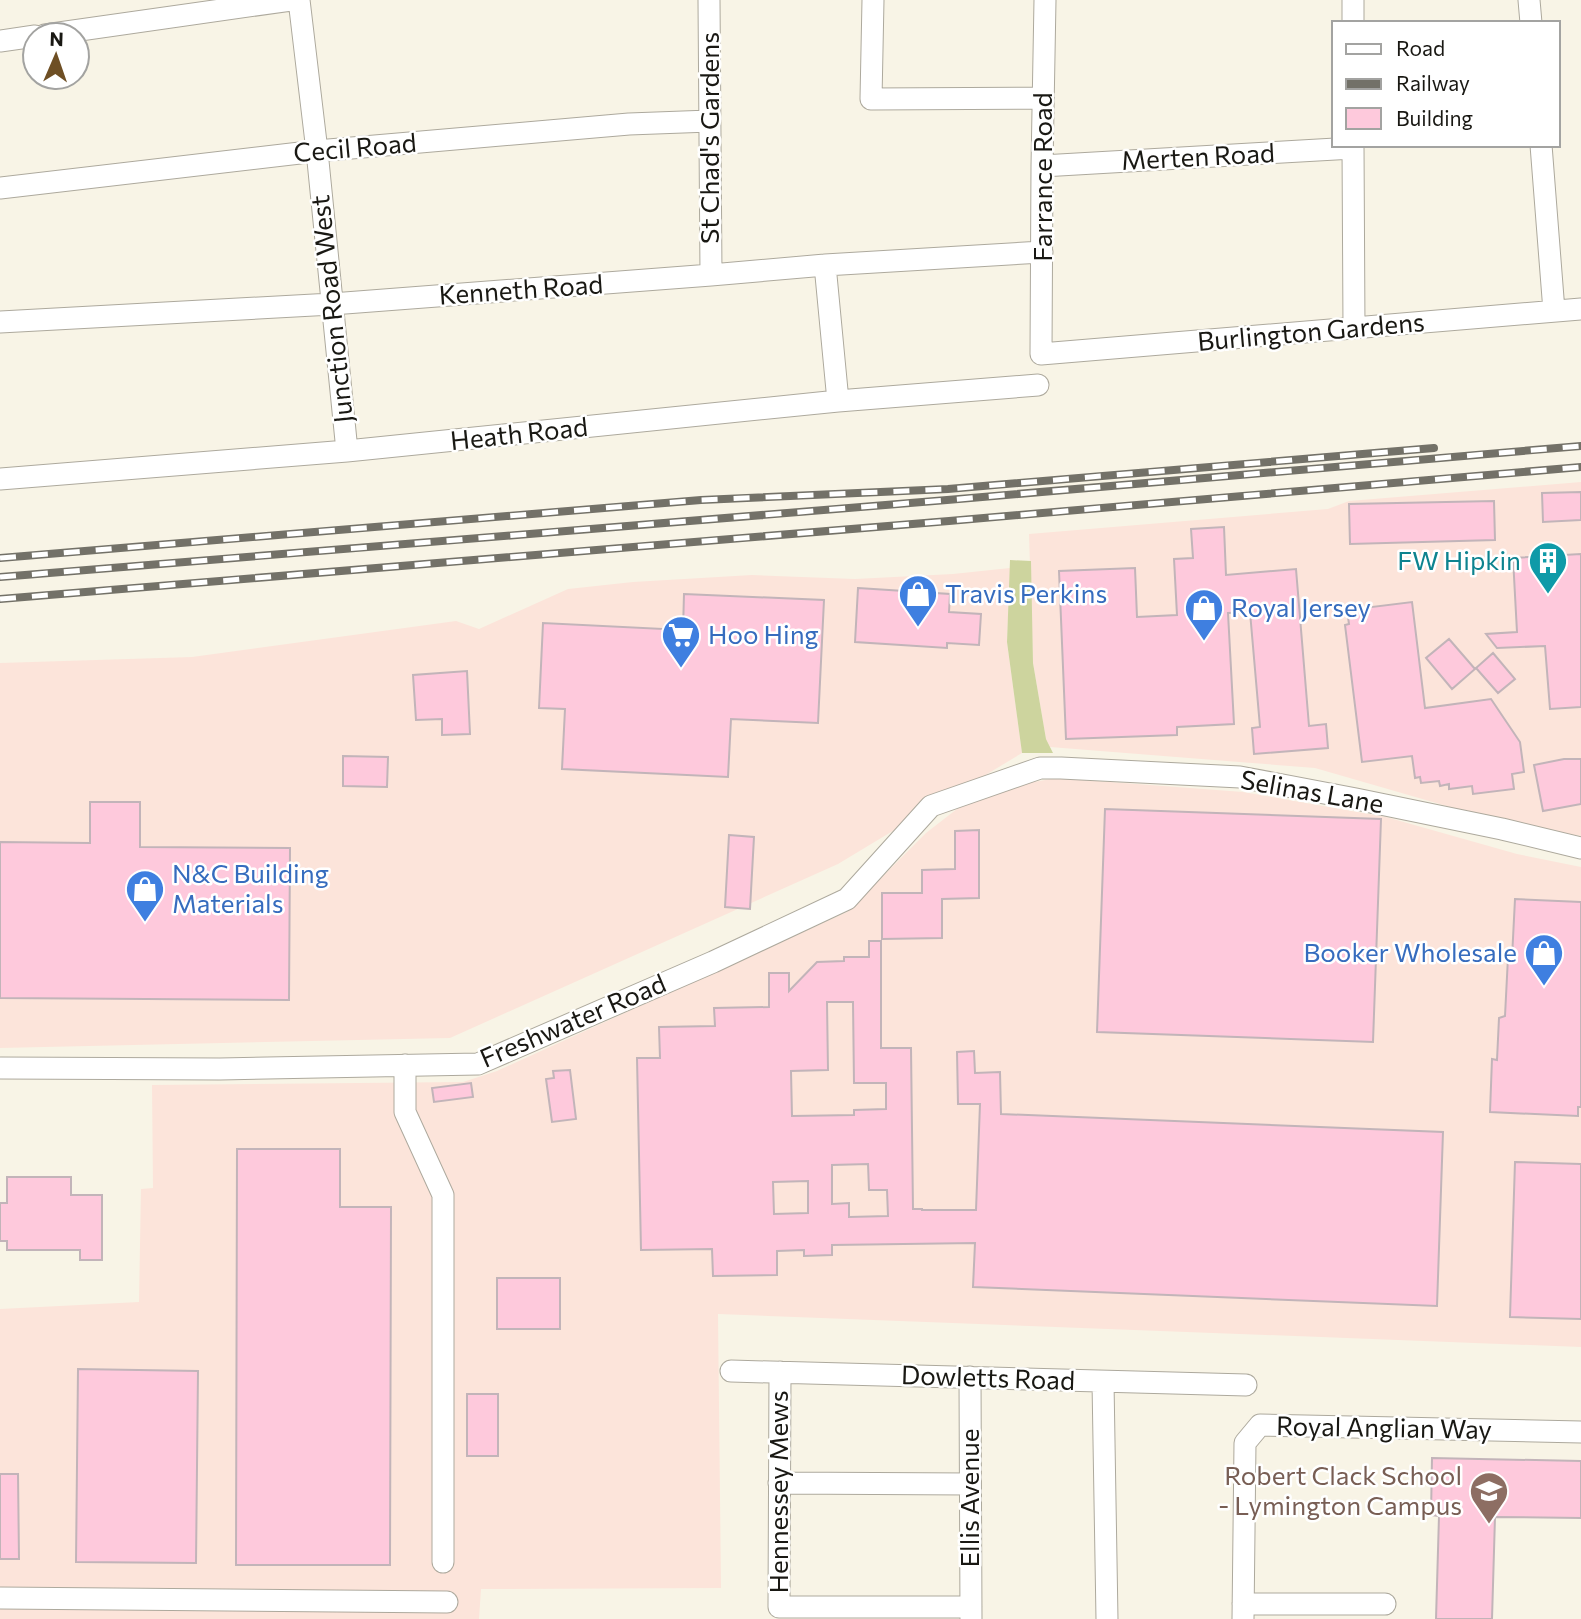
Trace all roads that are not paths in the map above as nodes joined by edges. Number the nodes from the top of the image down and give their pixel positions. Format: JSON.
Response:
{"nodes":[{"id":1,"x":290,"y":0,"type":"edge"},
{"id":2,"x":299,"y":0,"type":"edge"},
{"id":3,"x":709,"y":0,"type":"edge"},
{"id":4,"x":873,"y":0,"type":"edge"},
{"id":5,"x":1045,"y":0,"type":"edge"},
{"id":6,"x":1353,"y":0,"type":"edge"},
{"id":7,"x":1529,"y":0,"type":"edge"},
{"id":8,"x":1353,"y":21,"type":"edge"},
{"id":9,"x":1531,"y":21,"type":"edge"},
{"id":10,"x":91,"y":28,"type":"edge"},
{"id":11,"x":21,"y":38,"type":"edge"},
{"id":12,"x":0,"y":41,"type":"edge"},
{"id":13,"x":1043,"y":99,"type":"junction"},
{"id":14,"x":710,"y":121,"type":"junction"},
{"id":15,"x":1353,"y":147,"type":"edge"},
{"id":16,"x":1541,"y":147,"type":"edge"},
{"id":17,"x":317,"y":151,"type":"junction"},
{"id":18,"x":1042,"y":166,"type":"junction"},
{"id":19,"x":0,"y":188,"type":"edge"},
{"id":20,"x":1042,"y":252,"type":"junction"},
{"id":21,"x":825,"y":265,"type":"junction"},
{"id":22,"x":711,"y":275,"type":"junction"},
{"id":23,"x":332,"y":304,"type":"junction"},
{"id":24,"x":1581,"y":309,"type":"edge"},
{"id":25,"x":1554,"y":311,"type":"junction"},
{"id":26,"x":0,"y":322,"type":"edge"},
{"id":27,"x":1354,"y":328,"type":"junction"},
{"id":28,"x":1041,"y":355,"type":"joint"},
{"id":29,"x":1038,"y":385,"type":"dead end"},
{"id":30,"x":838,"y":401,"type":"junction"},
{"id":31,"x":347,"y":451,"type":"junction"},
{"id":32,"x":0,"y":479,"type":"edge"},
{"id":33,"x":1040,"y":768,"type":"joint"},
{"id":34,"x":1581,"y":848,"type":"edge"},
{"id":35,"x":405,"y":1065,"type":"junction"},
{"id":36,"x":0,"y":1068,"type":"edge"},
{"id":37,"x":731,"y":1371,"type":"dead end"},
{"id":38,"x":780,"y":1372,"type":"junction"},
{"id":39,"x":970,"y":1377,"type":"junction"},
{"id":40,"x":1103,"y":1382,"type":"junction"},
{"id":41,"x":1246,"y":1385,"type":"dead end"},
{"id":42,"x":1581,"y":1432,"type":"edge"},
{"id":43,"x":779,"y":1483,"type":"junction"},
{"id":44,"x":970,"y":1484,"type":"junction"},
{"id":45,"x":443,"y":1562,"type":"dead end"},
{"id":46,"x":0,"y":1598,"type":"edge"},
{"id":47,"x":447,"y":1602,"type":"dead end"},
{"id":48,"x":1385,"y":1604,"type":"dead end"},
{"id":49,"x":1243,"y":1611,"type":"edge"},
{"id":50,"x":815,"y":1613,"type":"edge"},
{"id":51,"x":971,"y":1613,"type":"edge"},
{"id":52,"x":1107,"y":1619,"type":"edge"}],
"edges":[{"from":1,"to":10,"type":"street"},
{"from":2,"to":17,"type":"street","name":"Junction Road West"},
{"from":3,"to":14,"type":"street","name":"St Chad's Gardens"},
{"from":4,"to":13,"type":"street"},
{"from":5,"to":13,"type":"street","name":"Farrance Road"},
{"from":6,"to":8,"type":"street"},
{"from":7,"to":9,"type":"street"},
{"from":11,"to":12,"type":"street"},
{"from":13,"to":18,"type":"street","name":"Farrance Road"},
{"from":14,"to":17,"type":"street","name":"Cecil Road"},
{"from":14,"to":22,"type":"street","name":"St Chad's Gardens"},
{"from":15,"to":18,"type":"street","name":"Merten Road"},
{"from":15,"to":27,"type":"street"},
{"from":16,"to":25,"type":"street"},
{"from":17,"to":19,"type":"street","name":"Cecil Road"},
{"from":17,"to":23,"type":"street","name":"Junction Road West"},
{"from":18,"to":20,"type":"street","name":"Farrance Road"},
{"from":20,"to":21,"type":"street","name":"Kenneth Road"},
{"from":20,"to":28,"type":"street","name":"Farrance Road"},
{"from":21,"to":22,"type":"street","name":"Kenneth Road"},
{"from":21,"to":30,"type":"street"},
{"from":22,"to":23,"type":"street","name":"Kenneth Road"},
{"from":23,"to":26,"type":"street","name":"Kenneth Road"},
{"from":23,"to":31,"type":"street","name":"Junction Road West"},
{"from":24,"to":25,"type":"street","name":"Burlington Gardens"},
{"from":25,"to":27,"type":"street","name":"Burlington Gardens"},
{"from":27,"to":28,"type":"street","name":"Burlington Gardens"},
{"from":29,"to":30,"type":"street","name":"Heath Road"},
{"from":30,"to":31,"type":"street","name":"Heath Road"},
{"from":31,"to":32,"type":"street","name":"Heath Road"},
{"from":33,"to":34,"type":"street","name":"Selinas Lane"},
{"from":33,"to":35,"type":"street","name":"Freshwater Road"},
{"from":35,"to":36,"type":"street","name":"Freshwater Road"},
{"from":35,"to":45,"type":"street"},
{"from":37,"to":38,"type":"street","name":"Dowletts Road"},
{"from":38,"to":39,"type":"street","name":"Dowletts Road"},
{"from":38,"to":43,"type":"street","name":"Hennessey Mews"},
{"from":39,"to":40,"type":"street","name":"Dowletts Road"},
{"from":39,"to":44,"type":"street","name":"Ellis Avenue"},
{"from":40,"to":41,"type":"street","name":"Dowletts Road"},
{"from":40,"to":52,"type":"street"},
{"from":42,"to":49,"type":"street","name":"Royal Anglian Way"},
{"from":43,"to":44,"type":"street"},
{"from":43,"to":50,"type":"street","name":"Hennessey Mews"},
{"from":44,"to":51,"type":"street","name":"Ellis Avenue"},
{"from":46,"to":47,"type":"street"},
{"from":48,"to":49,"type":"street"},
{"from":50,"to":51,"type":"street"}]}
